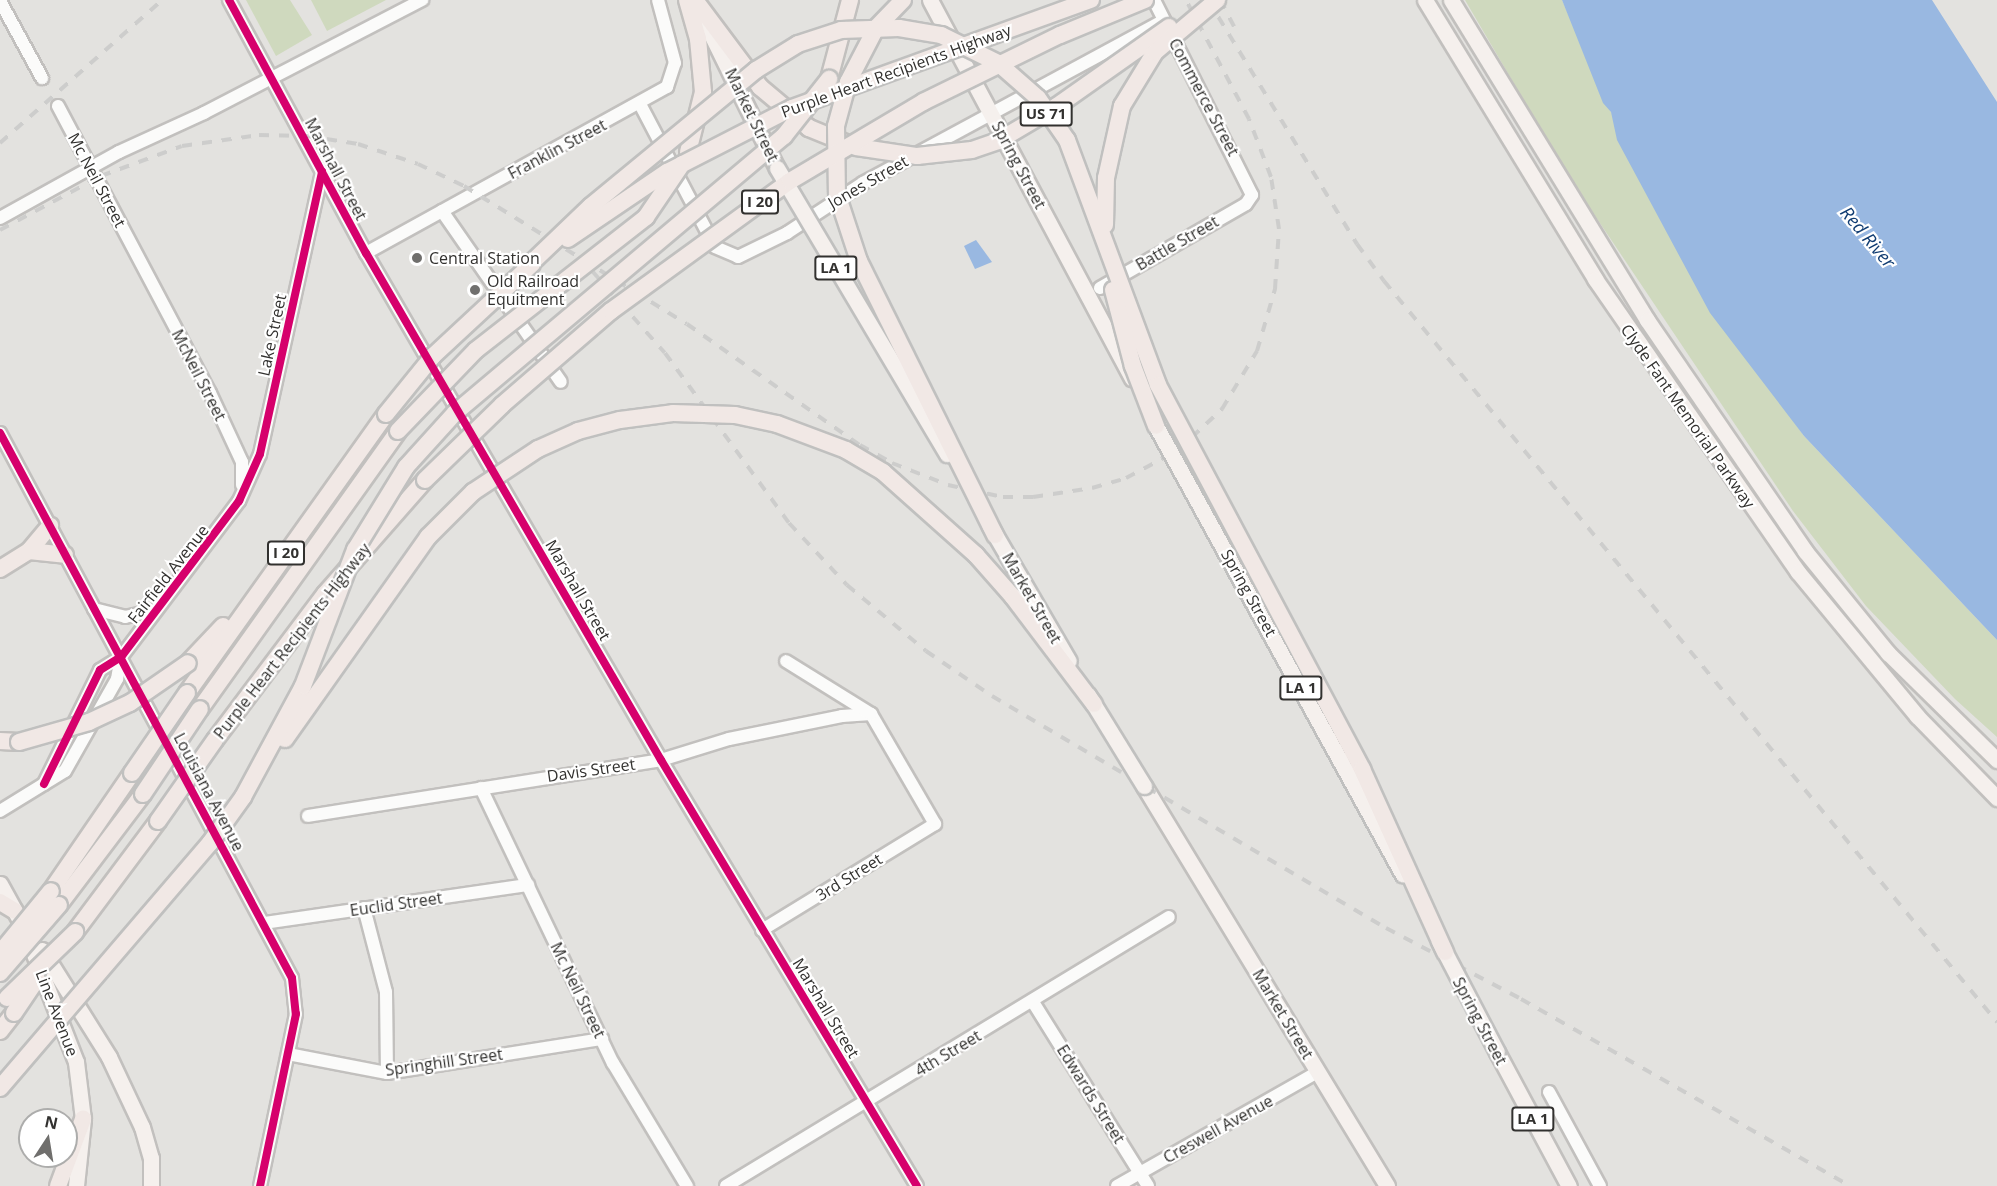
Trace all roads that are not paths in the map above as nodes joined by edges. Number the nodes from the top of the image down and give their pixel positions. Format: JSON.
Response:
{"nodes":[{"id":1,"x":229,"y":0,"type":"edge"},
{"id":2,"x":422,"y":0,"type":"edge"},
{"id":3,"x":658,"y":0,"type":"edge"},
{"id":4,"x":687,"y":0,"type":"edge"},
{"id":5,"x":694,"y":0,"type":"edge"},
{"id":6,"x":850,"y":0,"type":"edge"},
{"id":7,"x":903,"y":0,"type":"edge"},
{"id":8,"x":930,"y":0,"type":"edge"},
{"id":9,"x":1091,"y":0,"type":"edge"},
{"id":10,"x":1145,"y":0,"type":"edge"},
{"id":11,"x":1154,"y":0,"type":"edge"},
{"id":12,"x":1210,"y":0,"type":"edge"},
{"id":13,"x":1217,"y":0,"type":"edge"},
{"id":14,"x":1425,"y":0,"type":"edge"},
{"id":15,"x":1451,"y":0,"type":"edge"},
{"id":16,"x":0,"y":1,"type":"edge"},
{"id":17,"x":1164,"y":20,"type":"junction"},
{"id":18,"x":42,"y":78,"type":"dead end"},
{"id":19,"x":271,"y":78,"type":"junction"},
{"id":20,"x":640,"y":104,"type":"junction"},
{"id":21,"x":58,"y":106,"type":"dead end"},
{"id":22,"x":992,"y":114,"type":"junction"},
{"id":23,"x":90,"y":169,"type":"junction"},
{"id":24,"x":322,"y":172,"type":"junction"},
{"id":25,"x":1252,"y":195,"type":"joint"},
{"id":26,"x":442,"y":211,"type":"junction"},
{"id":27,"x":0,"y":218,"type":"edge"},
{"id":28,"x":366,"y":253,"type":"junction"},
{"id":29,"x":136,"y":254,"type":"joint"},
{"id":30,"x":525,"y":269,"type":"junction"},
{"id":31,"x":1100,"y":288,"type":"dead end"},
{"id":32,"x":561,"y":382,"type":"dead end"},
{"id":33,"x":1156,"y":426,"type":"junction"},
{"id":34,"x":0,"y":433,"type":"edge"},
{"id":35,"x":4,"y":449,"type":"edge"},
{"id":36,"x":239,"y":501,"type":"junction"},
{"id":37,"x":50,"y":526,"type":"junction"},
{"id":38,"x":994,"y":535,"type":"junction"},
{"id":39,"x":288,"y":550,"type":"junction"},
{"id":40,"x":29,"y":551,"type":"junction"},
{"id":41,"x":65,"y":555,"type":"junction"},
{"id":42,"x":0,"y":568,"type":"edge"},
{"id":43,"x":94,"y":609,"type":"junction"},
{"id":44,"x":158,"y":610,"type":"junction"},
{"id":45,"x":121,"y":657,"type":"junction"},
{"id":46,"x":786,"y":661,"type":"dead end"},
{"id":47,"x":1094,"y":704,"type":"junction"},
{"id":48,"x":871,"y":714,"type":"junction"},
{"id":49,"x":6,"y":742,"type":"edge"},
{"id":50,"x":266,"y":759,"type":"junction"},
{"id":51,"x":661,"y":760,"type":"junction"},
{"id":52,"x":1997,"y":760,"type":"edge"},
{"id":53,"x":44,"y":784,"type":"junction"},
{"id":54,"x":481,"y":788,"type":"junction"},
{"id":55,"x":1997,"y":798,"type":"edge"},
{"id":56,"x":0,"y":811,"type":"edge"},
{"id":57,"x":308,"y":816,"type":"dead end"},
{"id":58,"x":0,"y":884,"type":"edge"},
{"id":59,"x":528,"y":885,"type":"junction"},
{"id":60,"x":55,"y":898,"type":"junction"},
{"id":61,"x":0,"y":902,"type":"edge"},
{"id":62,"x":364,"y":908,"type":"junction"},
{"id":63,"x":1168,"y":917,"type":"dead end"},
{"id":64,"x":19,"y":918,"type":"junction"},
{"id":65,"x":264,"y":923,"type":"junction"},
{"id":66,"x":762,"y":930,"type":"junction"},
{"id":67,"x":1444,"y":952,"type":"junction"},
{"id":68,"x":0,"y":953,"type":"edge"},
{"id":69,"x":0,"y":973,"type":"edge"},
{"id":70,"x":1033,"y":1002,"type":"junction"},
{"id":71,"x":7,"y":1006,"type":"edge"},
{"id":72,"x":0,"y":1031,"type":"edge"},
{"id":73,"x":602,"y":1040,"type":"junction"},
{"id":74,"x":288,"y":1054,"type":"junction"},
{"id":75,"x":1318,"y":1072,"type":"junction"},
{"id":76,"x":387,"y":1073,"type":"junction"},
{"id":77,"x":0,"y":1088,"type":"edge"},
{"id":78,"x":1549,"y":1092,"type":"dead end"},
{"id":79,"x":866,"y":1102,"type":"junction"},
{"id":80,"x":82,"y":1119,"type":"junction"},
{"id":81,"x":1140,"y":1172,"type":"junction"},
{"id":82,"x":58,"y":1186,"type":"edge"},
{"id":83,"x":76,"y":1186,"type":"edge"},
{"id":84,"x":151,"y":1186,"type":"edge"},
{"id":85,"x":260,"y":1186,"type":"edge"},
{"id":86,"x":687,"y":1186,"type":"edge"},
{"id":87,"x":726,"y":1186,"type":"edge"},
{"id":88,"x":917,"y":1186,"type":"edge"},
{"id":89,"x":1117,"y":1186,"type":"edge"},
{"id":90,"x":1148,"y":1186,"type":"edge"},
{"id":91,"x":1387,"y":1186,"type":"edge"},
{"id":92,"x":1569,"y":1186,"type":"edge"},
{"id":93,"x":1600,"y":1186,"type":"edge"}],
"edges":[{"from":1,"to":19,"type":"street","name":"Marshall Street"},
{"from":2,"to":19,"type":"street"},
{"from":3,"to":20,"type":"street","name":"Franklin Street"},
{"from":4,"to":60,"type":"highway","bridge":true},
{"from":5,"to":12,"type":"highway","number":"US 71","bridge":true},
{"from":5,"to":38,"type":"main road","name":"Market Street","number":"LA 1","bridge":true},
{"from":6,"to":50,"type":"highway","bridge":true},
{"from":7,"to":38,"type":"highway","bridge":true},
{"from":8,"to":22,"type":"main road","name":"Spring Street","number":"LA 1"},
{"from":9,"to":30,"type":"highway","name":"Purple Heart Recipients Highway","number":"I 20","bridge":true},
{"from":10,"to":71,"type":"highway","name":"Purple Heart Recipients Highway","number":"I 20","bridge":true},
{"from":11,"to":17,"type":"street","name":"Commerce Street"},
{"from":13,"to":33,"type":"highway","bridge":true},
{"from":14,"to":55,"type":"main road","name":"Clyde Fant Memorial Parkway"},
{"from":15,"to":52,"type":"main road","name":"Clyde Fant Memorial Parkway"},
{"from":16,"to":18,"type":"street"},
{"from":17,"to":22,"type":"street","name":"Jones Street"},
{"from":17,"to":25,"type":"street","name":"Commerce Street"},
{"from":19,"to":23,"type":"street"},
{"from":19,"to":24,"type":"street","name":"Marshall Street"},
{"from":20,"to":22,"type":"street","name":"Jones Street"},
{"from":20,"to":26,"type":"street","name":"Franklin Street"},
{"from":21,"to":23,"type":"street","name":"Mc Neil Street"},
{"from":22,"to":33,"type":"main road","name":"Spring Street","number":"LA 1","bridge":true},
{"from":23,"to":27,"type":"street"},
{"from":23,"to":29,"type":"street","name":"Mc Neil Street"},
{"from":24,"to":28,"type":"street","name":"Marshall Street"},
{"from":24,"to":36,"type":"street","name":"Lake Street"},
{"from":25,"to":31,"type":"street","name":"Battle Street"},
{"from":26,"to":28,"type":"street","name":"Franklin Street"},
{"from":26,"to":32,"type":"street"},
{"from":28,"to":51,"type":"street","name":"Marshall Street"},
{"from":29,"to":36,"type":"street","name":"McNeil Street"},
{"from":30,"to":39,"type":"highway","name":"Purple Heart Recipients Highway","number":"I 20","bridge":true},
{"from":30,"to":67,"type":"highway","bridge":true},
{"from":33,"to":67,"type":"main road","name":"Spring Street","number":"LA 1","bridge":true},
{"from":34,"to":35,"type":"street","name":"Louisiana Avenue"},
{"from":35,"to":37,"type":"street","name":"Louisiana Avenue"},
{"from":36,"to":44,"type":"street","name":"Fairfield Avenue"},
{"from":37,"to":40,"type":"highway"},
{"from":37,"to":41,"type":"street","name":"Louisiana Avenue"},
{"from":38,"to":47,"type":"main road","name":"Market Street","number":"LA 1","bridge":true},
{"from":39,"to":49,"type":"highway","bridge":true},
{"from":39,"to":60,"type":"highway","name":"Purple Heart Recipients Highway","number":"I 20","bridge":true},
{"from":40,"to":41,"type":"highway"},
{"from":40,"to":42,"type":"highway"},
{"from":41,"to":43,"type":"street","name":"Louisiana Avenue"},
{"from":43,"to":44,"type":"street"},
{"from":43,"to":45,"type":"street","name":"Louisiana Avenue"},
{"from":44,"to":45,"type":"street","name":"Fairfield Avenue"},
{"from":45,"to":53,"type":"street","name":"Fairfield Avenue"},
{"from":45,"to":53,"type":"street","name":"Fairfield Avenue"},
{"from":45,"to":65,"type":"street","name":"Louisiana Avenue"},
{"from":46,"to":48,"type":"street"},
{"from":47,"to":50,"type":"highway","bridge":true},
{"from":47,"to":75,"type":"main road","name":"Market Street","number":"LA 1","bridge":true},
{"from":48,"to":51,"type":"street","name":"Davis Street"},
{"from":48,"to":66,"type":"street","name":"3rd Street"},
{"from":50,"to":77,"type":"highway","bridge":true},
{"from":51,"to":54,"type":"street","name":"Davis Street"},
{"from":51,"to":66,"type":"street","name":"Marshall Street"},
{"from":53,"to":56,"type":"street","name":"Fairfield Avenue"},
{"from":54,"to":57,"type":"street","name":"Davis Street"},
{"from":54,"to":59,"type":"street","name":"Mc Neil Street"},
{"from":58,"to":64,"type":"main road","name":"Line Avenue"},
{"from":59,"to":62,"type":"street","name":"Euclid Street"},
{"from":59,"to":73,"type":"street","name":"Mc Neil Street"},
{"from":60,"to":68,"type":"highway","name":"Purple Heart Recipients Highway","number":"I 20","bridge":true},
{"from":60,"to":69,"type":"highway","bridge":true},
{"from":61,"to":64,"type":"highway"},
{"from":62,"to":65,"type":"street","name":"Euclid Street"},
{"from":62,"to":76,"type":"street"},
{"from":63,"to":70,"type":"street","name":"4th Street"},
{"from":64,"to":80,"type":"main road","name":"Line Avenue"},
{"from":64,"to":84,"type":"main road"},
{"from":65,"to":74,"type":"street","name":"Louisiana Avenue"},
{"from":66,"to":79,"type":"street","name":"Marshall Street"},
{"from":67,"to":92,"type":"main road","name":"Spring Street","number":"LA 1","bridge":true},
{"from":70,"to":79,"type":"street","name":"4th Street"},
{"from":70,"to":81,"type":"street","name":"Edwards Street"},
{"from":71,"to":72,"type":"highway","name":"Purple Heart Recipients Highway"},
{"from":73,"to":76,"type":"street","name":"Springhill Street"},
{"from":73,"to":86,"type":"street","name":"Mc Neil Street"},
{"from":74,"to":76,"type":"street","name":"Springhill Street"},
{"from":74,"to":85,"type":"street","name":"Louisiana Avenue"},
{"from":75,"to":81,"type":"street","name":"Creswell Avenue"},
{"from":75,"to":91,"type":"main road","name":"Market Street","number":"LA 1"},
{"from":78,"to":93,"type":"street"},
{"from":79,"to":87,"type":"street","name":"4th Street"},
{"from":79,"to":88,"type":"street","name":"Marshall Street"},
{"from":80,"to":82,"type":"highway"},
{"from":80,"to":83,"type":"main road","name":"Line Avenue"},
{"from":81,"to":89,"type":"street","name":"Creswell Avenue"},
{"from":81,"to":90,"type":"street","name":"Edwards Street"}]}
